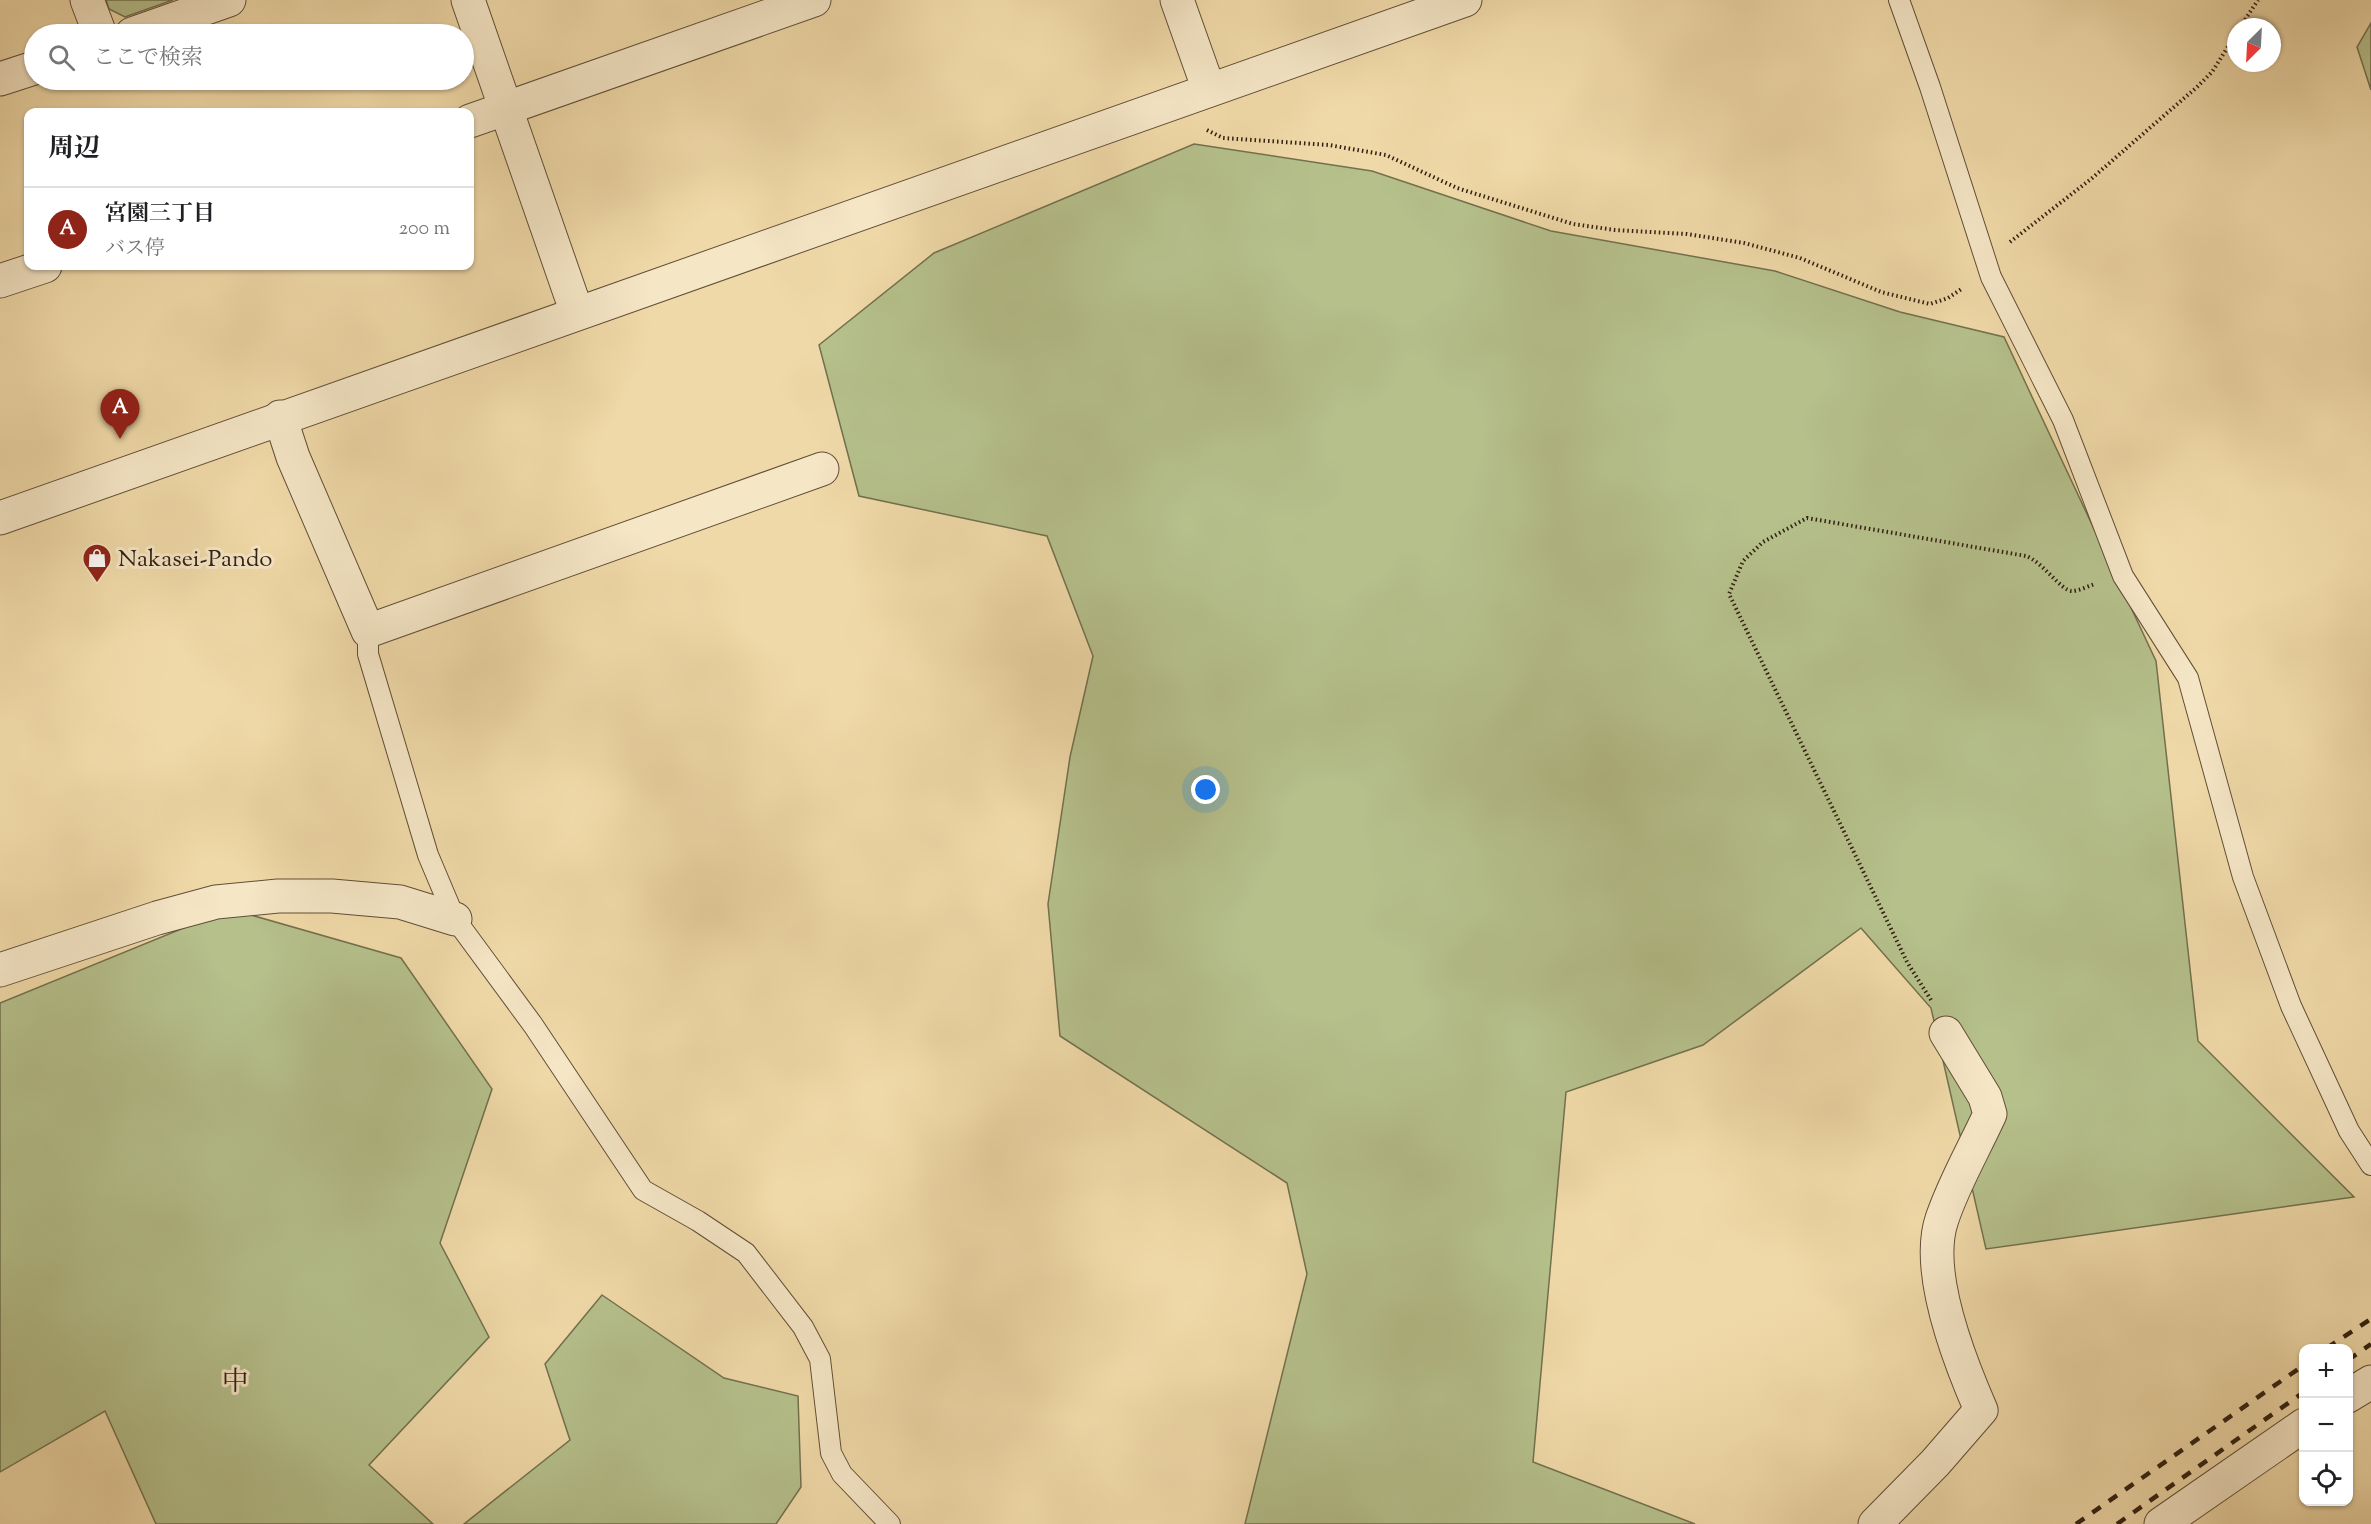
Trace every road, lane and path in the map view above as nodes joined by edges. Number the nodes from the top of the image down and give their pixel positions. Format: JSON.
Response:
{"nodes":[{"id":1,"x":87,"y":0,"type":"edge"},
{"id":2,"x":229,"y":0,"type":"edge"},
{"id":3,"x":468,"y":0,"type":"edge"},
{"id":4,"x":814,"y":0,"type":"edge"},
{"id":5,"x":1177,"y":0,"type":"edge"},
{"id":6,"x":1465,"y":0,"type":"edge"},
{"id":7,"x":1899,"y":0,"type":"edge"},
{"id":8,"x":2258,"y":0,"type":"edge"},
{"id":9,"x":2246,"y":18,"type":"edge"},
{"id":10,"x":96,"y":24,"type":"edge"},
{"id":11,"x":161,"y":24,"type":"edge"},
{"id":12,"x":2227,"y":48,"type":"edge"},
{"id":13,"x":24,"y":71,"type":"edge"},
{"id":14,"x":0,"y":79,"type":"edge"},
{"id":15,"x":1209,"y":90,"type":"junction"},
{"id":16,"x":1157,"y":108,"type":"junction"},
{"id":17,"x":505,"y":109,"type":"junction"},
{"id":18,"x":474,"y":120,"type":"edge"},
{"id":19,"x":1987,"y":266,"type":"junction"},
{"id":20,"x":33,"y":270,"type":"edge"},
{"id":21,"x":0,"y":281,"type":"edge"},
{"id":22,"x":577,"y":314,"type":"junction"},
{"id":23,"x":280,"y":417,"type":"junction"},
{"id":24,"x":822,"y":469,"type":"dead end"},
{"id":25,"x":0,"y":518,"type":"edge"},
{"id":26,"x":2123,"y":576,"type":"junction"},
{"id":27,"x":368,"y":631,"type":"junction"},
{"id":28,"x":454,"y":919,"type":"junction"},
{"id":29,"x":0,"y":970,"type":"edge"},
{"id":30,"x":1946,"y":1033,"type":"joint"},
{"id":31,"x":2371,"y":1165,"type":"edge"},
{"id":32,"x":2371,"y":1382,"type":"edge"},
{"id":33,"x":2353,"y":1393,"type":"edge"},
{"id":34,"x":2299,"y":1428,"type":"edge"},
{"id":35,"x":890,"y":1524,"type":"edge"},
{"id":36,"x":1875,"y":1524,"type":"edge"},
{"id":37,"x":2161,"y":1524,"type":"edge"}],
"edges":[{"from":1,"to":10,"type":"street"},
{"from":2,"to":11,"type":"street"},
{"from":3,"to":17,"type":"street"},
{"from":4,"to":17,"type":"street"},
{"from":5,"to":15,"type":"street"},
{"from":6,"to":15,"type":"street"},
{"from":7,"to":19,"type":"lane"},
{"from":8,"to":9,"type":"path"},
{"from":12,"to":19,"type":"path"},
{"from":13,"to":14,"type":"street"},
{"from":15,"to":16,"type":"street"},
{"from":16,"to":19,"type":"path"},
{"from":16,"to":22,"type":"street"},
{"from":17,"to":18,"type":"street"},
{"from":17,"to":22,"type":"street"},
{"from":19,"to":26,"type":"lane"},
{"from":20,"to":21,"type":"street"},
{"from":22,"to":23,"type":"street"},
{"from":23,"to":25,"type":"street"},
{"from":23,"to":27,"type":"street"},
{"from":24,"to":27,"type":"street"},
{"from":26,"to":30,"type":"path"},
{"from":26,"to":31,"type":"lane"},
{"from":27,"to":28,"type":"lane"},
{"from":28,"to":29,"type":"street"},
{"from":28,"to":35,"type":"lane"},
{"from":30,"to":36,"type":"street"},
{"from":32,"to":33,"type":"street"},
{"from":34,"to":37,"type":"street"}]}
